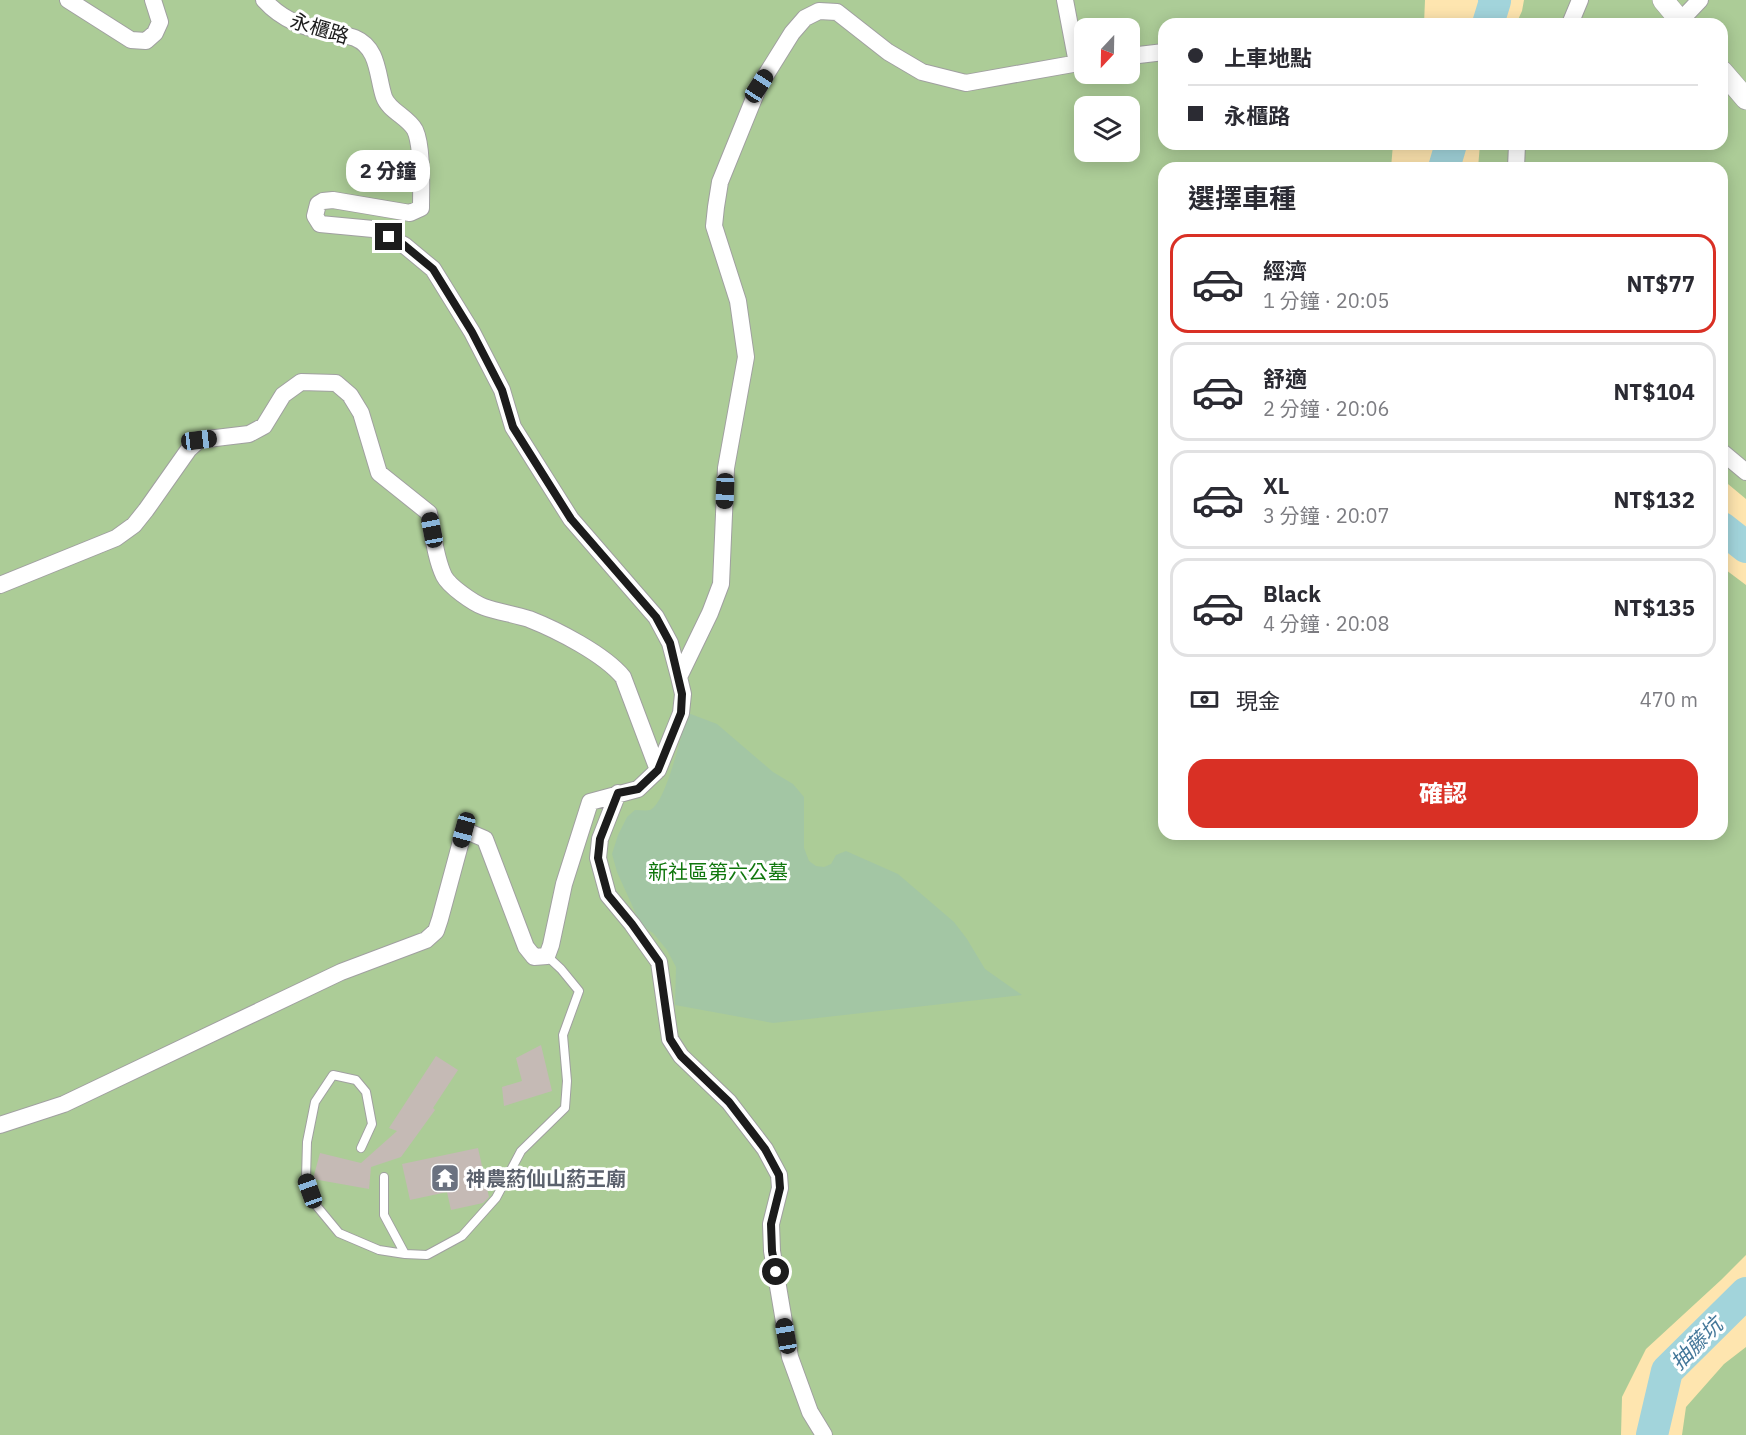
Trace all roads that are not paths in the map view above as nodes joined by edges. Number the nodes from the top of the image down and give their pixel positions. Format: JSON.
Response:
{"nodes":[{"id":1,"x":68,"y":0,"type":"edge"},
{"id":2,"x":153,"y":0,"type":"edge"},
{"id":3,"x":264,"y":0,"type":"edge"},
{"id":4,"x":1065,"y":0,"type":"edge"},
{"id":5,"x":1580,"y":0,"type":"edge"},
{"id":6,"x":1663,"y":0,"type":"edge"},
{"id":7,"x":1700,"y":0,"type":"edge"},
{"id":8,"x":1572,"y":18,"type":"edge"},
{"id":9,"x":1677,"y":18,"type":"edge"},
{"id":10,"x":1685,"y":18,"type":"edge"},
{"id":11,"x":1074,"y":35,"type":"edge"},
{"id":12,"x":1158,"y":53,"type":"edge"},
{"id":13,"x":1140,"y":56,"type":"edge"},
{"id":14,"x":1074,"y":63,"type":"edge"},
{"id":15,"x":1728,"y":78,"type":"edge"},
{"id":16,"x":1746,"y":99,"type":"edge"},
{"id":17,"x":1728,"y":457,"type":"edge"},
{"id":18,"x":1746,"y":472,"type":"edge"},
{"id":19,"x":0,"y":585,"type":"edge"},
{"id":20,"x":679,"y":677,"type":"junction"},
{"id":21,"x":658,"y":770,"type":"junction"},
{"id":22,"x":618,"y":793,"type":"junction"},
{"id":23,"x":547,"y":956,"type":"junction"},
{"id":24,"x":0,"y":1125,"type":"edge"},
{"id":25,"x":361,"y":1148,"type":"dead end"},
{"id":26,"x":384,"y":1177,"type":"dead end"},
{"id":27,"x":405,"y":1254,"type":"junction"},
{"id":28,"x":824,"y":1435,"type":"edge"}],
"edges":[{"from":1,"to":2,"type":"street"},
{"from":3,"to":20,"type":"street","name":"永櫃路"},
{"from":4,"to":11,"type":"street"},
{"from":5,"to":8,"type":"street"},
{"from":6,"to":9,"type":"street"},
{"from":7,"to":10,"type":"street"},
{"from":12,"to":13,"type":"street"},
{"from":14,"to":20,"type":"street"},
{"from":15,"to":16,"type":"street"},
{"from":17,"to":18,"type":"street"},
{"from":19,"to":21,"type":"street"},
{"from":20,"to":21,"type":"street"},
{"from":21,"to":22,"type":"street"},
{"from":22,"to":23,"type":"street"},
{"from":22,"to":28,"type":"street"},
{"from":23,"to":24,"type":"street"},
{"from":23,"to":27,"type":"lane"},
{"from":25,"to":27,"type":"lane"},
{"from":26,"to":27,"type":"lane"}]}
